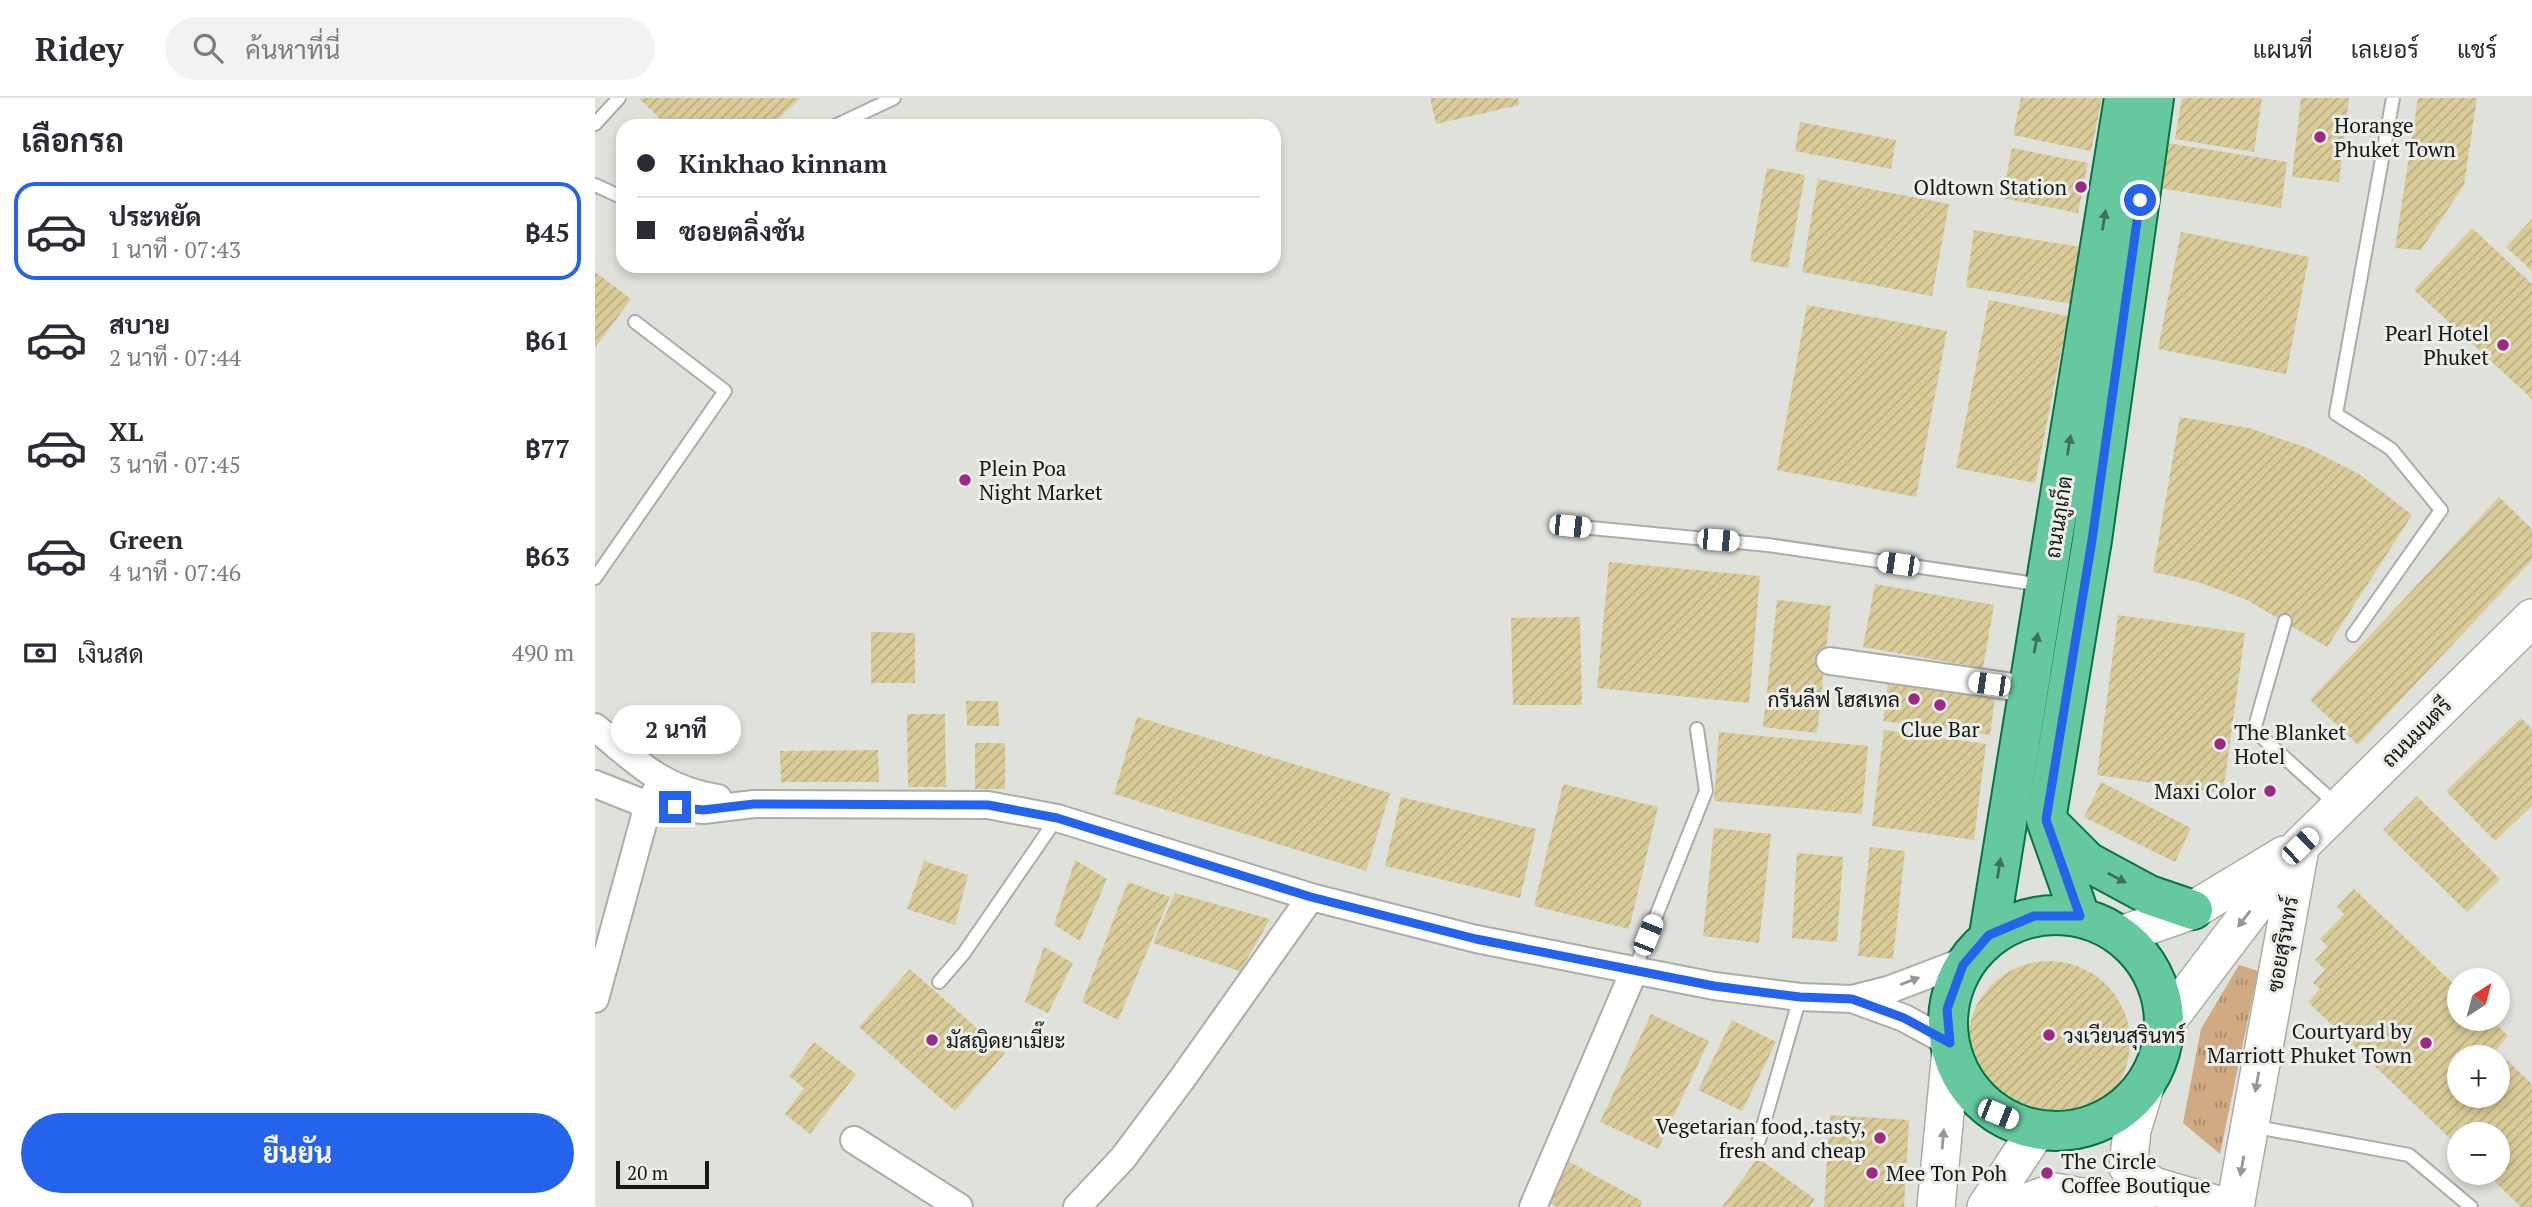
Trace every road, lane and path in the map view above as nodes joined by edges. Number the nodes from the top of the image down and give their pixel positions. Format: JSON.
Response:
{"nodes":[{"id":1,"x":619,"y":98,"type":"edge"},
{"id":2,"x":894,"y":98,"type":"edge"},
{"id":3,"x":2124,"y":98,"type":"edge"},
{"id":4,"x":2154,"y":98,"type":"edge"},
{"id":5,"x":2393,"y":98,"type":"edge"},
{"id":6,"x":850,"y":119,"type":"edge"},
{"id":7,"x":595,"y":124,"type":"edge"},
{"id":8,"x":595,"y":185,"type":"edge"},
{"id":9,"x":616,"y":195,"type":"edge"},
{"id":10,"x":635,"y":323,"type":"dead end"},
{"id":11,"x":2101,"y":349,"type":"junction"},
{"id":12,"x":1570,"y":526,"type":"dead end"},
{"id":13,"x":2055,"y":535,"type":"junction"},
{"id":14,"x":2092,"y":540,"type":"junction"},
{"id":15,"x":595,"y":578,"type":"edge"},
{"id":16,"x":2047,"y":585,"type":"junction"},
{"id":17,"x":2532,"y":618,"type":"edge"},
{"id":18,"x":2285,"y":621,"type":"dead end"},
{"id":19,"x":2353,"y":635,"type":"dead end"},
{"id":20,"x":1830,"y":661,"type":"dead end"},
{"id":21,"x":2028,"y":689,"type":"junction"},
{"id":22,"x":595,"y":727,"type":"edge"},
{"id":23,"x":1697,"y":729,"type":"dead end"},
{"id":24,"x":663,"y":781,"type":"junction"},
{"id":25,"x":595,"y":784,"type":"edge"},
{"id":26,"x":754,"y":804,"type":"junction"},
{"id":27,"x":648,"y":805,"type":"junction"},
{"id":28,"x":2340,"y":807,"type":"junction"},
{"id":29,"x":1057,"y":818,"type":"junction"},
{"id":30,"x":2046,"y":820,"type":"junction"},
{"id":31,"x":2300,"y":846,"type":"junction"},
{"id":32,"x":1311,"y":897,"type":"junction"},
{"id":33,"x":2193,"y":910,"type":"junction"},
{"id":34,"x":2080,"y":916,"type":"junction"},
{"id":35,"x":2121,"y":935,"type":"junction"},
{"id":36,"x":1978,"y":948,"type":"junction"},
{"id":37,"x":1635,"y":971,"type":"junction"},
{"id":38,"x":939,"y":982,"type":"dead end"},
{"id":39,"x":1800,"y":997,"type":"junction"},
{"id":40,"x":595,"y":999,"type":"edge"},
{"id":41,"x":1852,"y":999,"type":"junction"},
{"id":42,"x":2165,"y":1024,"type":"junction"},
{"id":43,"x":1950,"y":1047,"type":"junction"},
{"id":44,"x":2146,"y":1084,"type":"junction"},
{"id":45,"x":2249,"y":1125,"type":"junction"},
{"id":46,"x":2037,"y":1130,"type":"junction"},
{"id":47,"x":854,"y":1140,"type":"dead end"},
{"id":48,"x":1759,"y":1140,"type":"dead end"},
{"id":49,"x":2054,"y":1192,"type":"junction"},
{"id":50,"x":959,"y":1207,"type":"edge"},
{"id":51,"x":1077,"y":1207,"type":"edge"},
{"id":52,"x":1533,"y":1207,"type":"edge"},
{"id":53,"x":1936,"y":1207,"type":"edge"},
{"id":54,"x":1986,"y":1207,"type":"edge"},
{"id":55,"x":2015,"y":1207,"type":"edge"},
{"id":56,"x":2137,"y":1207,"type":"edge"},
{"id":57,"x":2225,"y":1207,"type":"edge"},
{"id":58,"x":2235,"y":1207,"type":"edge"},
{"id":59,"x":2471,"y":1207,"type":"edge"}],
"edges":[{"from":1,"to":7,"type":"lane"},
{"from":2,"to":6,"type":"lane"},
{"from":11,"to":3,"type":"main road","name":"ถนนภูเก็ต","one_way":true},
{"from":4,"to":11,"type":"main road","name":"ถนนภูเก็ต"},
{"from":5,"to":19,"type":"lane"},
{"from":8,"to":9,"type":"lane"},
{"from":10,"to":15,"type":"lane"},
{"from":13,"to":11,"type":"main road","name":"ถนนภูเก็ต","one_way":true},
{"from":11,"to":14,"type":"main road","name":"ถนนภูเก็ต"},
{"from":12,"to":16,"type":"lane"},
{"from":13,"to":14,"type":"main road"},
{"from":13,"to":16,"type":"main road","name":"ถนนภูเก็ต"},
{"from":14,"to":30,"type":"main road","name":"ถนนภูเก็ต"},
{"from":21,"to":16,"type":"main road","name":"ถนนภูเก็ต","one_way":true},
{"from":17,"to":28,"type":"street","name":"ถนนมนตรี"},
{"from":18,"to":28,"type":"lane"},
{"from":20,"to":21,"type":"street"},
{"from":36,"to":21,"type":"main road","name":"ถนนภูเก็ต","one_way":true},
{"from":22,"to":24,"type":"street"},
{"from":23,"to":37,"type":"lane"},
{"from":24,"to":26,"type":"street"},
{"from":24,"to":27,"type":"street"},
{"from":25,"to":27,"type":"street"},
{"from":26,"to":27,"type":"street"},
{"from":26,"to":29,"type":"street"},
{"from":27,"to":40,"type":"street"},
{"from":28,"to":31,"type":"street","name":"ถนนมนตรี"},
{"from":29,"to":32,"type":"street"},
{"from":29,"to":38,"type":"lane"},
{"from":30,"to":33,"type":"main road","one_way":true},
{"from":30,"to":34,"type":"main road","name":"ถนนภูเก็ต"},
{"from":31,"to":33,"type":"street","name":"ถนนมนตรี"},
{"from":31,"to":42,"type":"street","name":"ถนนมนตรี","one_way":true},
{"from":31,"to":45,"type":"street","name":"ซอยสุรินทร์","one_way":true},
{"from":32,"to":37,"type":"street"},
{"from":32,"to":51,"type":"street"},
{"from":33,"to":35,"type":"street","name":"ถนนมนตรี"},
{"from":34,"to":35,"type":"main road"},
{"from":34,"to":36,"type":"main road"},
{"from":35,"to":42,"type":"main road"},
{"from":41,"to":36,"type":"street","one_way":true},
{"from":36,"to":43,"type":"main road"},
{"from":37,"to":39,"type":"street"},
{"from":37,"to":52,"type":"street"},
{"from":39,"to":41,"type":"street"},
{"from":39,"to":48,"type":"lane"},
{"from":41,"to":43,"type":"street"},
{"from":42,"to":44,"type":"main road"},
{"from":43,"to":46,"type":"main road"},
{"from":53,"to":43,"type":"street","one_way":true},
{"from":44,"to":46,"type":"main road"},
{"from":44,"to":57,"type":"street"},
{"from":45,"to":58,"type":"street","name":"ซอยสุรินทร์","one_way":true},
{"from":45,"to":59,"type":"lane"},
{"from":46,"to":49,"type":"street"},
{"from":46,"to":54,"type":"street"},
{"from":47,"to":50,"type":"street"},
{"from":49,"to":55,"type":"street"},
{"from":49,"to":56,"type":"street"}]}
